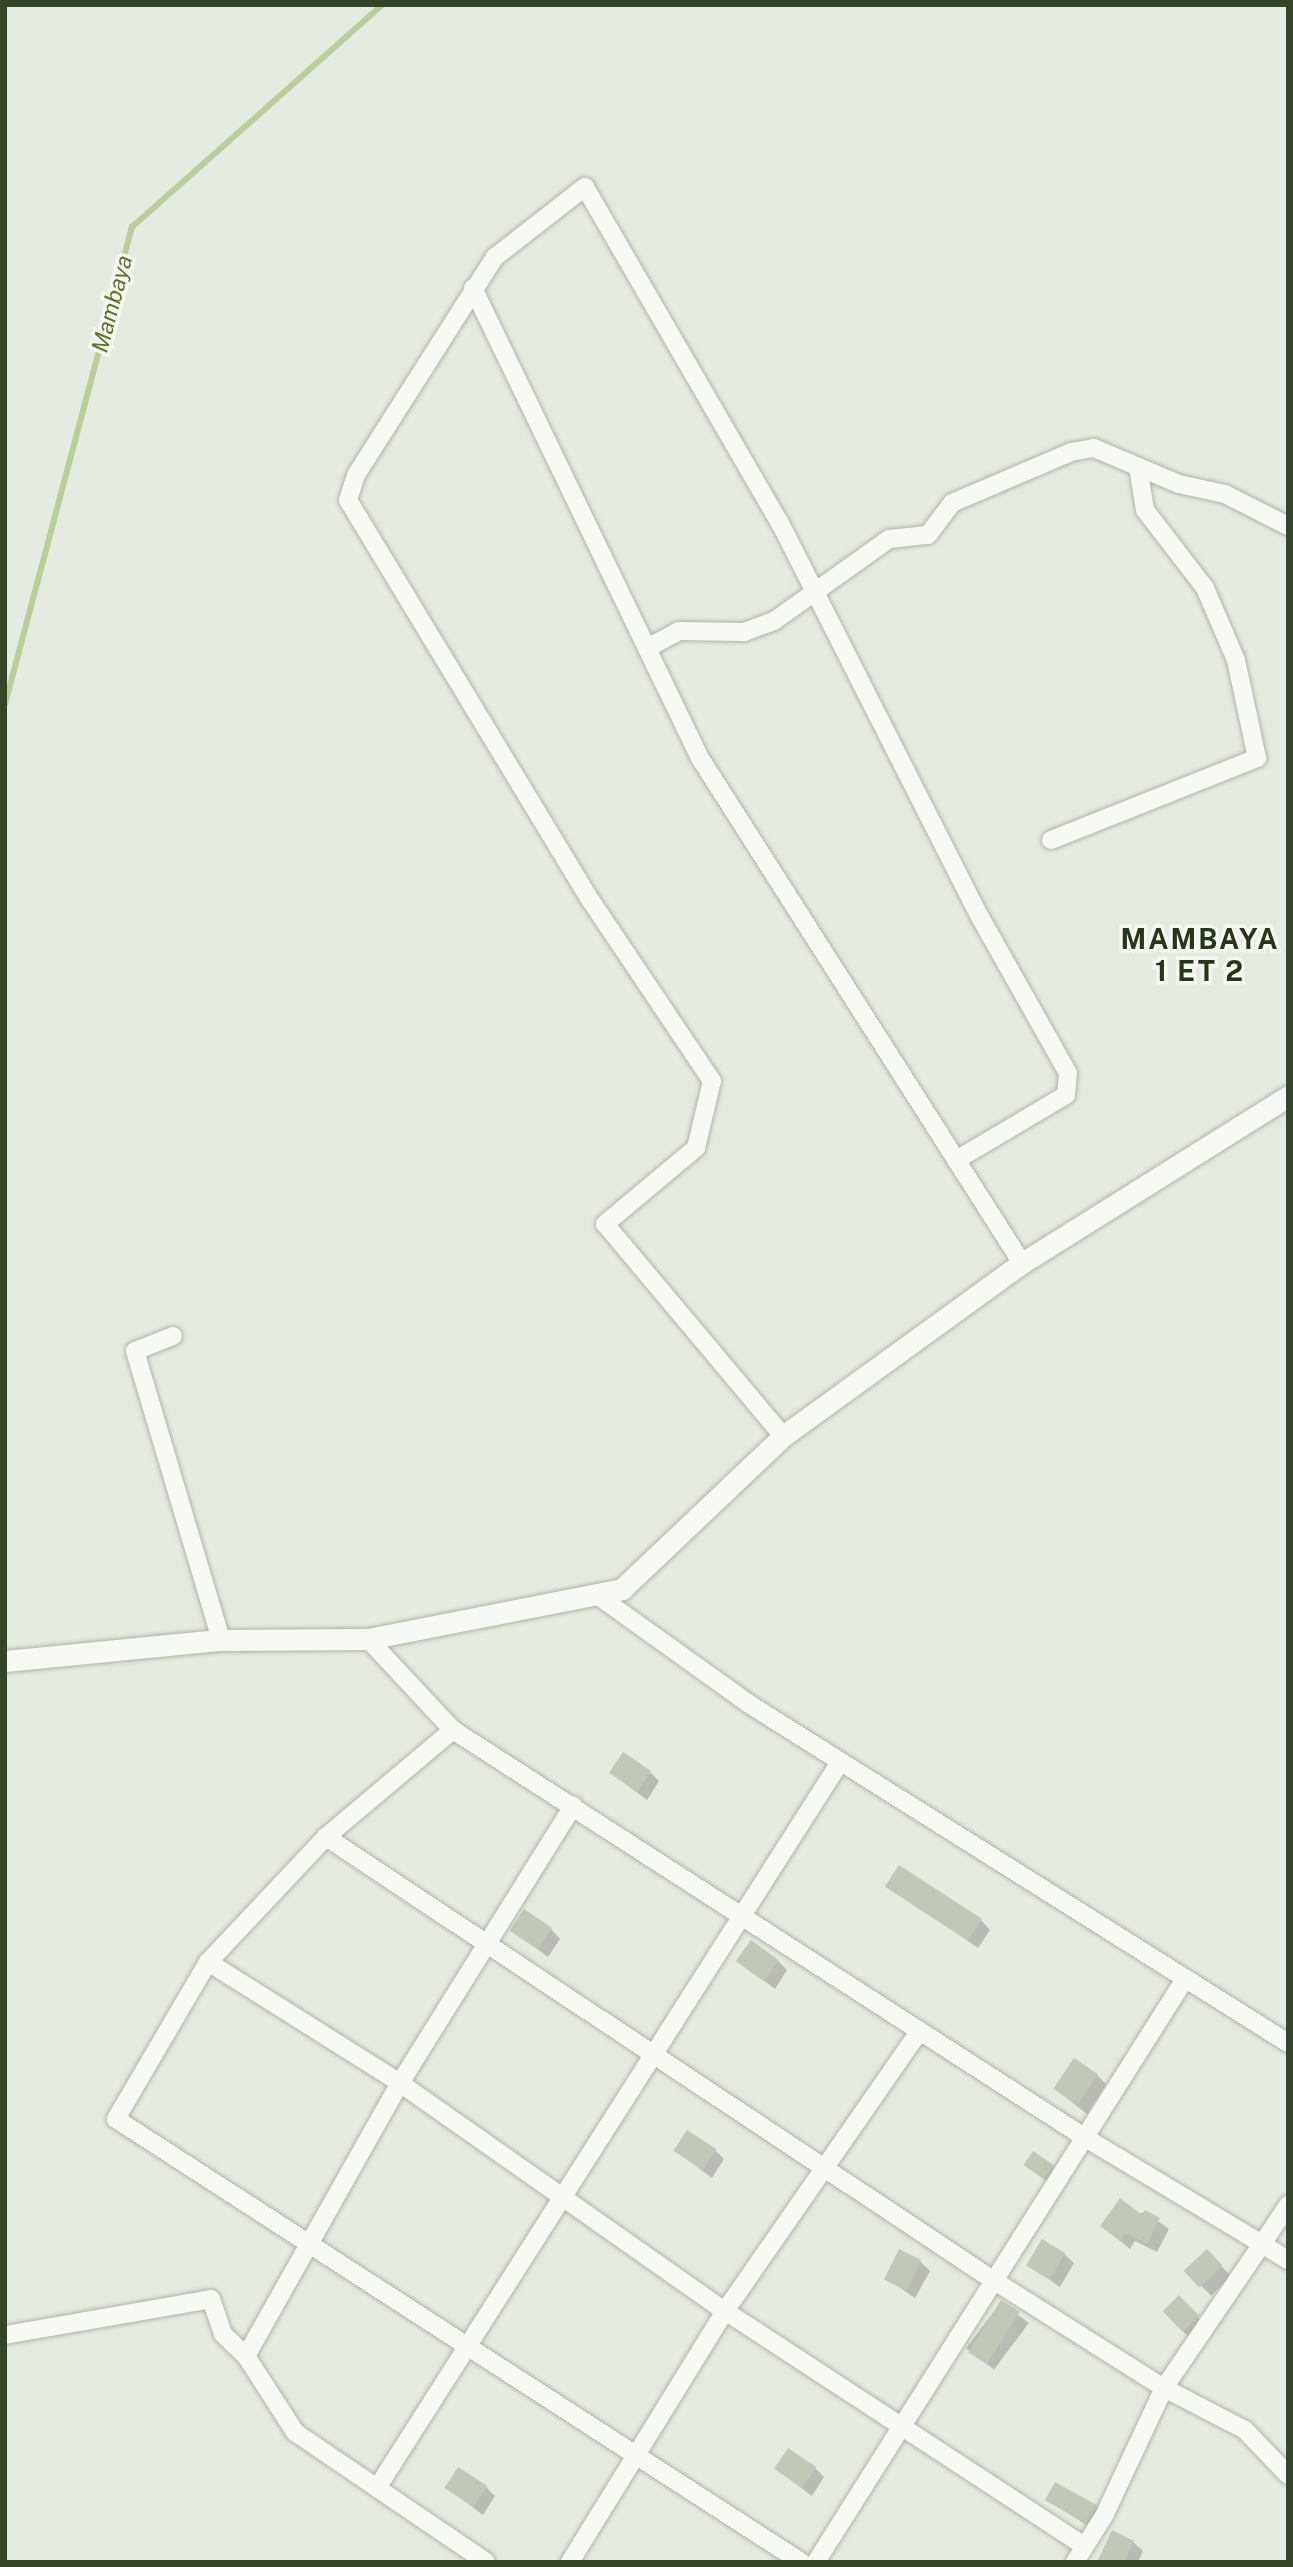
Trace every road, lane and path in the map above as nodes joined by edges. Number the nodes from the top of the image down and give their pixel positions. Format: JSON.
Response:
{"nodes":[{"id":1,"x":473,"y":288,"type":"junction"},
{"id":2,"x":1138,"y":467,"type":"junction"},
{"id":3,"x":1288,"y":526,"type":"edge"},
{"id":4,"x":816,"y":595,"type":"junction"},
{"id":5,"x":649,"y":648,"type":"junction"},
{"id":6,"x":1051,"y":839,"type":"dead end"},
{"id":7,"x":1288,"y":1096,"type":"edge"},
{"id":8,"x":956,"y":1160,"type":"junction"},
{"id":9,"x":1022,"y":1263,"type":"junction"},
{"id":10,"x":173,"y":1336,"type":"dead end"},
{"id":11,"x":782,"y":1436,"type":"junction"},
{"id":12,"x":597,"y":1595,"type":"junction"},
{"id":13,"x":368,"y":1639,"type":"junction"},
{"id":14,"x":221,"y":1640,"type":"junction"},
{"id":15,"x":5,"y":1661,"type":"edge"},
{"id":16,"x":453,"y":1730,"type":"junction"},
{"id":17,"x":840,"y":1762,"type":"junction"},
{"id":18,"x":573,"y":1806,"type":"junction"},
{"id":19,"x":326,"y":1838,"type":"junction"},
{"id":20,"x":743,"y":1917,"type":"junction"},
{"id":21,"x":482,"y":1947,"type":"junction"},
{"id":22,"x":208,"y":1962,"type":"junction"},
{"id":23,"x":1185,"y":1979,"type":"junction"},
{"id":24,"x":918,"y":2033,"type":"junction"},
{"id":25,"x":1288,"y":2043,"type":"edge"},
{"id":26,"x":653,"y":2057,"type":"junction"},
{"id":27,"x":400,"y":2083,"type":"junction"},
{"id":28,"x":1084,"y":2137,"type":"junction"},
{"id":29,"x":821,"y":2167,"type":"junction"},
{"id":30,"x":565,"y":2201,"type":"junction"},
{"id":31,"x":1288,"y":2204,"type":"edge"},
{"id":32,"x":307,"y":2244,"type":"junction"},
{"id":33,"x":1262,"y":2244,"type":"junction"},
{"id":34,"x":1288,"y":2260,"type":"edge"},
{"id":35,"x":993,"y":2280,"type":"junction"},
{"id":36,"x":725,"y":2311,"type":"junction"},
{"id":37,"x":5,"y":2335,"type":"edge"},
{"id":38,"x":464,"y":2346,"type":"junction"},
{"id":39,"x":246,"y":2356,"type":"junction"},
{"id":40,"x":1164,"y":2388,"type":"junction"},
{"id":41,"x":900,"y":2425,"type":"junction"},
{"id":42,"x":634,"y":2457,"type":"junction"},
{"id":43,"x":1288,"y":2475,"type":"edge"},
{"id":44,"x":377,"y":2488,"type":"junction"},
{"id":45,"x":1084,"y":2546,"type":"junction"},
{"id":46,"x":486,"y":2562,"type":"edge"},
{"id":47,"x":570,"y":2562,"type":"edge"},
{"id":48,"x":801,"y":2562,"type":"edge"},
{"id":49,"x":816,"y":2562,"type":"edge"},
{"id":50,"x":1075,"y":2562,"type":"edge"}],
"edges":[{"from":1,"to":4,"type":"street"},
{"from":1,"to":5,"type":"street"},
{"from":1,"to":11,"type":"street"},
{"from":2,"to":3,"type":"street"},
{"from":2,"to":4,"type":"street"},
{"from":2,"to":6,"type":"street"},
{"from":4,"to":5,"type":"street"},
{"from":4,"to":8,"type":"street"},
{"from":5,"to":8,"type":"street"},
{"from":7,"to":9,"type":"street"},
{"from":8,"to":9,"type":"street"},
{"from":9,"to":11,"type":"street"},
{"from":10,"to":14,"type":"street"},
{"from":11,"to":12,"type":"street"},
{"from":12,"to":13,"type":"street"},
{"from":12,"to":17,"type":"street"},
{"from":13,"to":14,"type":"street"},
{"from":13,"to":16,"type":"street"},
{"from":14,"to":15,"type":"street"},
{"from":16,"to":18,"type":"street"},
{"from":16,"to":19,"type":"street"},
{"from":17,"to":20,"type":"street"},
{"from":17,"to":23,"type":"street"},
{"from":18,"to":20,"type":"street"},
{"from":18,"to":21,"type":"street"},
{"from":19,"to":21,"type":"street"},
{"from":19,"to":22,"type":"street"},
{"from":20,"to":24,"type":"street"},
{"from":20,"to":26,"type":"street"},
{"from":21,"to":26,"type":"street"},
{"from":21,"to":27,"type":"street"},
{"from":22,"to":27,"type":"street"},
{"from":22,"to":32,"type":"street"},
{"from":23,"to":25,"type":"street"},
{"from":23,"to":28,"type":"street"},
{"from":24,"to":28,"type":"street"},
{"from":24,"to":29,"type":"street"},
{"from":26,"to":29,"type":"street"},
{"from":26,"to":30,"type":"street"},
{"from":27,"to":30,"type":"street"},
{"from":27,"to":32,"type":"street"},
{"from":28,"to":33,"type":"street"},
{"from":28,"to":35,"type":"street"},
{"from":29,"to":35,"type":"street"},
{"from":29,"to":36,"type":"street"},
{"from":30,"to":36,"type":"street"},
{"from":30,"to":38,"type":"street"},
{"from":31,"to":33,"type":"street"},
{"from":32,"to":38,"type":"street"},
{"from":32,"to":39,"type":"street"},
{"from":33,"to":34,"type":"street"},
{"from":33,"to":40,"type":"street"},
{"from":35,"to":40,"type":"street"},
{"from":35,"to":41,"type":"street"},
{"from":36,"to":41,"type":"street"},
{"from":36,"to":42,"type":"street"},
{"from":37,"to":39,"type":"street"},
{"from":38,"to":42,"type":"street"},
{"from":38,"to":44,"type":"street"},
{"from":39,"to":44,"type":"street"},
{"from":40,"to":43,"type":"street"},
{"from":40,"to":45,"type":"street"},
{"from":41,"to":45,"type":"street"},
{"from":41,"to":49,"type":"street"},
{"from":42,"to":47,"type":"street"},
{"from":42,"to":48,"type":"street"},
{"from":44,"to":46,"type":"street"},
{"from":45,"to":50,"type":"street"}]}
